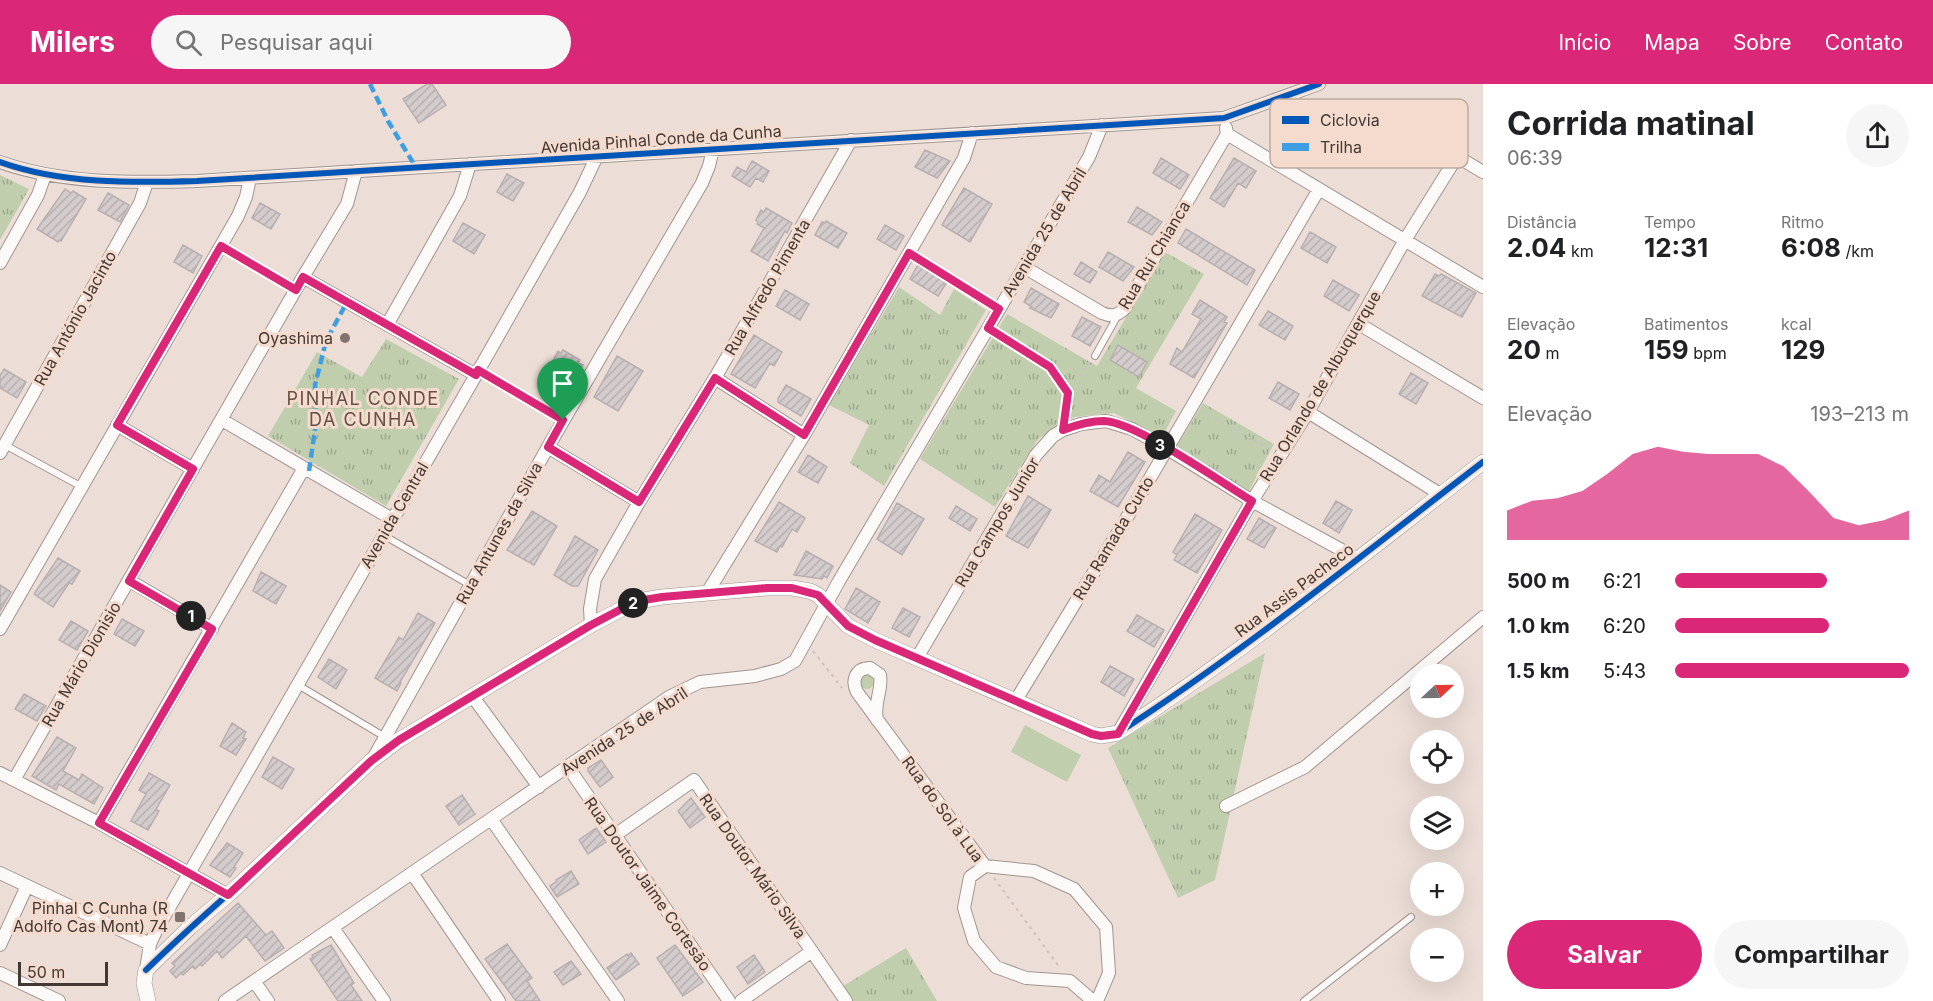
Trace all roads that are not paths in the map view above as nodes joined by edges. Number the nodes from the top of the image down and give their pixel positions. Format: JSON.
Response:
{"nodes":[{"id":1,"x":1319,"y":84,"type":"edge"},
{"id":2,"x":1277,"y":99,"type":"edge"},
{"id":3,"x":1270,"y":102,"type":"edge"},
{"id":4,"x":1224,"y":118,"type":"junction"},
{"id":5,"x":1102,"y":125,"type":"junction"},
{"id":6,"x":972,"y":133,"type":"junction"},
{"id":7,"x":1227,"y":134,"type":"junction"},
{"id":8,"x":851,"y":140,"type":"junction"},
{"id":9,"x":713,"y":149,"type":"junction"},
{"id":10,"x":597,"y":156,"type":"junction"},
{"id":11,"x":1270,"y":160,"type":"edge"},
{"id":12,"x":0,"y":162,"type":"edge"},
{"id":13,"x":1468,"y":163,"type":"edge"},
{"id":14,"x":470,"y":164,"type":"junction"},
{"id":15,"x":1284,"y":168,"type":"edge"},
{"id":16,"x":1450,"y":168,"type":"edge"},
{"id":17,"x":356,"y":171,"type":"junction"},
{"id":18,"x":1483,"y":172,"type":"edge"},
{"id":19,"x":45,"y":175,"type":"junction"},
{"id":20,"x":250,"y":178,"type":"junction"},
{"id":21,"x":147,"y":182,"type":"junction"},
{"id":22,"x":1319,"y":189,"type":"junction"},
{"id":23,"x":1405,"y":240,"type":"junction"},
{"id":24,"x":221,"y":246,"type":"junction"},
{"id":25,"x":0,"y":263,"type":"edge"},
{"id":26,"x":1024,"y":267,"type":"junction"},
{"id":27,"x":303,"y":277,"type":"junction"},
{"id":28,"x":1483,"y":287,"type":"edge"},
{"id":29,"x":296,"y":290,"type":"junction"},
{"id":30,"x":1118,"y":315,"type":"junction"},
{"id":31,"x":1359,"y":324,"type":"junction"},
{"id":32,"x":387,"y":325,"type":"junction"},
{"id":33,"x":1095,"y":356,"type":"road end"},
{"id":34,"x":477,"y":373,"type":"junction"},
{"id":35,"x":715,"y":378,"type":"junction"},
{"id":36,"x":1483,"y":398,"type":"edge"},
{"id":37,"x":1308,"y":412,"type":"junction"},
{"id":38,"x":222,"y":420,"type":"junction"},
{"id":39,"x":563,"y":420,"type":"junction"},
{"id":40,"x":117,"y":425,"type":"junction"},
{"id":41,"x":804,"y":435,"type":"junction"},
{"id":42,"x":548,"y":447,"type":"junction"},
{"id":43,"x":1166,"y":448,"type":"junction"},
{"id":44,"x":2,"y":449,"type":"edge"},
{"id":45,"x":1483,"y":462,"type":"edge"},
{"id":46,"x":304,"y":468,"type":"junction"},
{"id":47,"x":193,"y":469,"type":"junction"},
{"id":48,"x":82,"y":487,"type":"junction"},
{"id":49,"x":1440,"y":495,"type":"junction"},
{"id":50,"x":1252,"y":501,"type":"junction"},
{"id":51,"x":639,"y":502,"type":"junction"},
{"id":52,"x":392,"y":519,"type":"junction"},
{"id":53,"x":382,"y":535,"type":"junction"},
{"id":54,"x":1358,"y":560,"type":"junction"},
{"id":55,"x":129,"y":581,"type":"junction"},
{"id":56,"x":470,"y":585,"type":"junction"},
{"id":57,"x":707,"y":593,"type":"junction"},
{"id":58,"x":826,"y":604,"type":"junction"},
{"id":59,"x":1483,"y":616,"type":"edge"},
{"id":60,"x":591,"y":625,"type":"junction"},
{"id":61,"x":0,"y":628,"type":"edge"},
{"id":62,"x":212,"y":629,"type":"junction"},
{"id":63,"x":916,"y":658,"type":"junction"},
{"id":64,"x":297,"y":685,"type":"junction"},
{"id":65,"x":473,"y":697,"type":"junction"},
{"id":66,"x":1016,"y":700,"type":"junction"},
{"id":67,"x":877,"y":720,"type":"junction"},
{"id":68,"x":1118,"y":734,"type":"junction"},
{"id":69,"x":385,"y":736,"type":"junction"},
{"id":70,"x":371,"y":761,"type":"junction"},
{"id":71,"x":568,"y":767,"type":"junction"},
{"id":72,"x":0,"y":773,"type":"edge"},
{"id":73,"x":14,"y":780,"type":"junction"},
{"id":74,"x":539,"y":787,"type":"junction"},
{"id":75,"x":1226,"y":806,"type":"dead end"},
{"id":76,"x":491,"y":819,"type":"junction"},
{"id":77,"x":99,"y":823,"type":"junction"},
{"id":78,"x":615,"y":835,"type":"junction"},
{"id":79,"x":985,"y":866,"type":"junction"},
{"id":80,"x":0,"y":873,"type":"edge"},
{"id":81,"x":190,"y":873,"type":"junction"},
{"id":82,"x":412,"y":873,"type":"junction"},
{"id":83,"x":27,"y":886,"type":"junction"},
{"id":84,"x":228,"y":895,"type":"junction"},
{"id":85,"x":1411,"y":917,"type":"dead end"},
{"id":86,"x":333,"y":928,"type":"junction"},
{"id":87,"x":150,"y":944,"type":"junction"},
{"id":88,"x":0,"y":945,"type":"edge"},
{"id":89,"x":812,"y":951,"type":"junction"},
{"id":90,"x":146,"y":970,"type":"junction"},
{"id":91,"x":0,"y":973,"type":"edge"},
{"id":92,"x":254,"y":981,"type":"junction"},
{"id":93,"x":59,"y":1001,"type":"edge"},
{"id":94,"x":147,"y":1001,"type":"edge"},
{"id":95,"x":225,"y":1001,"type":"edge"},
{"id":96,"x":268,"y":1001,"type":"edge"},
{"id":97,"x":384,"y":1001,"type":"edge"},
{"id":98,"x":499,"y":1001,"type":"edge"},
{"id":99,"x":618,"y":1001,"type":"edge"},
{"id":100,"x":729,"y":1001,"type":"edge"},
{"id":101,"x":741,"y":1001,"type":"edge"},
{"id":102,"x":846,"y":1001,"type":"edge"},
{"id":103,"x":1095,"y":1001,"type":"edge"},
{"id":104,"x":1304,"y":1001,"type":"edge"}],
"edges":[{"from":1,"to":2,"type":"street","name":"Avenida Pinhal Conde da Cunha"},
{"from":3,"to":4,"type":"street","name":"Avenida Pinhal Conde da Cunha"},
{"from":4,"to":5,"type":"street","name":"Avenida Pinhal Conde da Cunha"},
{"from":4,"to":7,"type":"street"},
{"from":5,"to":6,"type":"street","name":"Avenida Pinhal Conde da Cunha"},
{"from":5,"to":26,"type":"street","name":"Avenida 25 de Abril"},
{"from":6,"to":8,"type":"street","name":"Avenida Pinhal Conde da Cunha"},
{"from":6,"to":41,"type":"street"},
{"from":7,"to":11,"type":"street"},
{"from":7,"to":30,"type":"street","name":"Rua Rui Chianca"},
{"from":8,"to":9,"type":"street","name":"Avenida Pinhal Conde da Cunha"},
{"from":8,"to":35,"type":"street","name":"Rua Alfredo Pimenta"},
{"from":9,"to":10,"type":"street","name":"Avenida Pinhal Conde da Cunha"},
{"from":9,"to":39,"type":"street","name":"Rua Antunes da Silva"},
{"from":10,"to":14,"type":"street","name":"Avenida Pinhal Conde da Cunha"},
{"from":10,"to":34,"type":"street","name":"Avenida Central"},
{"from":12,"to":19,"type":"street","name":"Avenida Pinhal Conde da Cunha"},
{"from":13,"to":18,"type":"street","name":"Rua Orlando de Albuquerque"},
{"from":14,"to":17,"type":"street","name":"Avenida Pinhal Conde da Cunha"},
{"from":14,"to":32,"type":"street"},
{"from":15,"to":22,"type":"street"},
{"from":16,"to":23,"type":"street","name":"Rua Orlando de Albuquerque"},
{"from":17,"to":20,"type":"street","name":"Avenida Pinhal Conde da Cunha"},
{"from":17,"to":27,"type":"street","name":"Rua Mário Dionisio"},
{"from":19,"to":21,"type":"street","name":"Avenida Pinhal Conde da Cunha"},
{"from":19,"to":25,"type":"street"},
{"from":20,"to":21,"type":"street","name":"Avenida Pinhal Conde da Cunha"},
{"from":20,"to":24,"type":"street"},
{"from":21,"to":44,"type":"street","name":"Rua António Jacinto"},
{"from":22,"to":23,"type":"street"},
{"from":22,"to":43,"type":"street","name":"Rua Ramada Curto"},
{"from":23,"to":28,"type":"street"},
{"from":23,"to":31,"type":"street","name":"Rua Orlando de Albuquerque"},
{"from":24,"to":29,"type":"lane"},
{"from":24,"to":40,"type":"street"},
{"from":26,"to":30,"type":"street","name":"Rua Rui Chianca"},
{"from":26,"to":58,"type":"street","name":"Avenida 25 de Abril"},
{"from":27,"to":29,"type":"street","name":"Rua Mário Dionisio"},
{"from":27,"to":32,"type":"street"},
{"from":29,"to":38,"type":"street","name":"Rua Mário Dionisio"},
{"from":30,"to":33,"type":"lane"},
{"from":31,"to":36,"type":"street"},
{"from":31,"to":37,"type":"street","name":"Rua Orlando de Albuquerque"},
{"from":32,"to":34,"type":"street"},
{"from":34,"to":39,"type":"lane"},
{"from":34,"to":52,"type":"street","name":"Avenida Central"},
{"from":35,"to":41,"type":"street"},
{"from":35,"to":51,"type":"street","name":"Rua Alfredo Pimenta"},
{"from":37,"to":49,"type":"street"},
{"from":37,"to":50,"type":"street","name":"Rua Orlando de Albuquerque"},
{"from":38,"to":46,"type":"street"},
{"from":38,"to":47,"type":"street","name":"Rua Mário Dionisio"},
{"from":39,"to":42,"type":"street","name":"Rua Antunes da Silva"},
{"from":40,"to":47,"type":"street"},
{"from":40,"to":48,"type":"street"},
{"from":41,"to":57,"type":"street"},
{"from":42,"to":51,"type":"street"},
{"from":42,"to":56,"type":"street","name":"Rua Antunes da Silva"},
{"from":43,"to":50,"type":"street","name":"Rua Campos Junior"},
{"from":43,"to":63,"type":"street","name":"Rua Campos Junior"},
{"from":43,"to":66,"type":"street","name":"Rua Ramada Curto"},
{"from":44,"to":48,"type":"lane"},
{"from":45,"to":49,"type":"street","name":"Rua Assis Pacheco"},
{"from":46,"to":52,"type":"street"},
{"from":46,"to":62,"type":"street"},
{"from":47,"to":55,"type":"street","name":"Rua Mário Dionisio"},
{"from":48,"to":61,"type":"street"},
{"from":49,"to":54,"type":"street","name":"Rua Assis Pacheco"},
{"from":50,"to":54,"type":"street","name":"Rua Campos Junior"},
{"from":50,"to":68,"type":"street","name":"Rua Orlando de Albuquerque"},
{"from":51,"to":60,"type":"street","name":"Rua Alfredo Pimenta"},
{"from":52,"to":53,"type":"street","name":"Avenida Central"},
{"from":53,"to":56,"type":"lane"},
{"from":53,"to":64,"type":"street","name":"Avenida Central"},
{"from":54,"to":68,"type":"street","name":"Rua Assis Pacheco"},
{"from":55,"to":62,"type":"street"},
{"from":55,"to":73,"type":"street","name":"Rua Mário Dionisio"},
{"from":56,"to":69,"type":"street","name":"Rua Antunes da Silva"},
{"from":57,"to":58,"type":"street"},
{"from":57,"to":60,"type":"street"},
{"from":58,"to":63,"type":"street"},
{"from":58,"to":71,"type":"street","name":"Avenida 25 de Abril"},
{"from":59,"to":75,"type":"street"},
{"from":60,"to":65,"type":"street"},
{"from":62,"to":77,"type":"street"},
{"from":63,"to":66,"type":"street"},
{"from":64,"to":69,"type":"lane"},
{"from":64,"to":81,"type":"street","name":"Avenida Central"},
{"from":65,"to":70,"type":"street"},
{"from":65,"to":74,"type":"street"},
{"from":66,"to":68,"type":"street"},
{"from":67,"to":67,"type":"street","name":"Rua do Sol à Lua"},
{"from":67,"to":79,"type":"street","name":"Rua do Sol à Lua"},
{"from":69,"to":70,"type":"street","name":"Rua Antunes da Silva"},
{"from":70,"to":84,"type":"street"},
{"from":71,"to":74,"type":"street","name":"Avenida 25 de Abril"},
{"from":71,"to":78,"type":"street","name":"Rua Doutor Jaime Cortesão"},
{"from":72,"to":73,"type":"street"},
{"from":73,"to":77,"type":"street"},
{"from":74,"to":76,"type":"street","name":"Avenida 25 de Abril"},
{"from":76,"to":82,"type":"street","name":"Avenida 25 de Abril"},
{"from":76,"to":99,"type":"street"},
{"from":77,"to":81,"type":"street"},
{"from":78,"to":89,"type":"street","name":"Rua Doutor Mário Silva"},
{"from":78,"to":100,"type":"street","name":"Rua Doutor Jaime Cortesão"},
{"from":79,"to":103,"type":"street","name":"Rua do Sol à Lua"},
{"from":79,"to":103,"type":"street"},
{"from":80,"to":83,"type":"street"},
{"from":81,"to":84,"type":"street"},
{"from":81,"to":87,"type":"street","name":"Avenida Central"},
{"from":82,"to":86,"type":"street","name":"Avenida 25 de Abril"},
{"from":82,"to":98,"type":"street"},
{"from":83,"to":87,"type":"street"},
{"from":83,"to":88,"type":"street"},
{"from":84,"to":90,"type":"street"},
{"from":85,"to":104,"type":"lane"},
{"from":86,"to":92,"type":"street","name":"Avenida 25 de Abril"},
{"from":86,"to":97,"type":"street"},
{"from":87,"to":90,"type":"street"},
{"from":89,"to":101,"type":"street"},
{"from":89,"to":102,"type":"street","name":"Rua Doutor Mário Silva"},
{"from":90,"to":94,"type":"street"},
{"from":91,"to":93,"type":"street"},
{"from":92,"to":95,"type":"street","name":"Avenida 25 de Abril"},
{"from":92,"to":96,"type":"street"}]}
